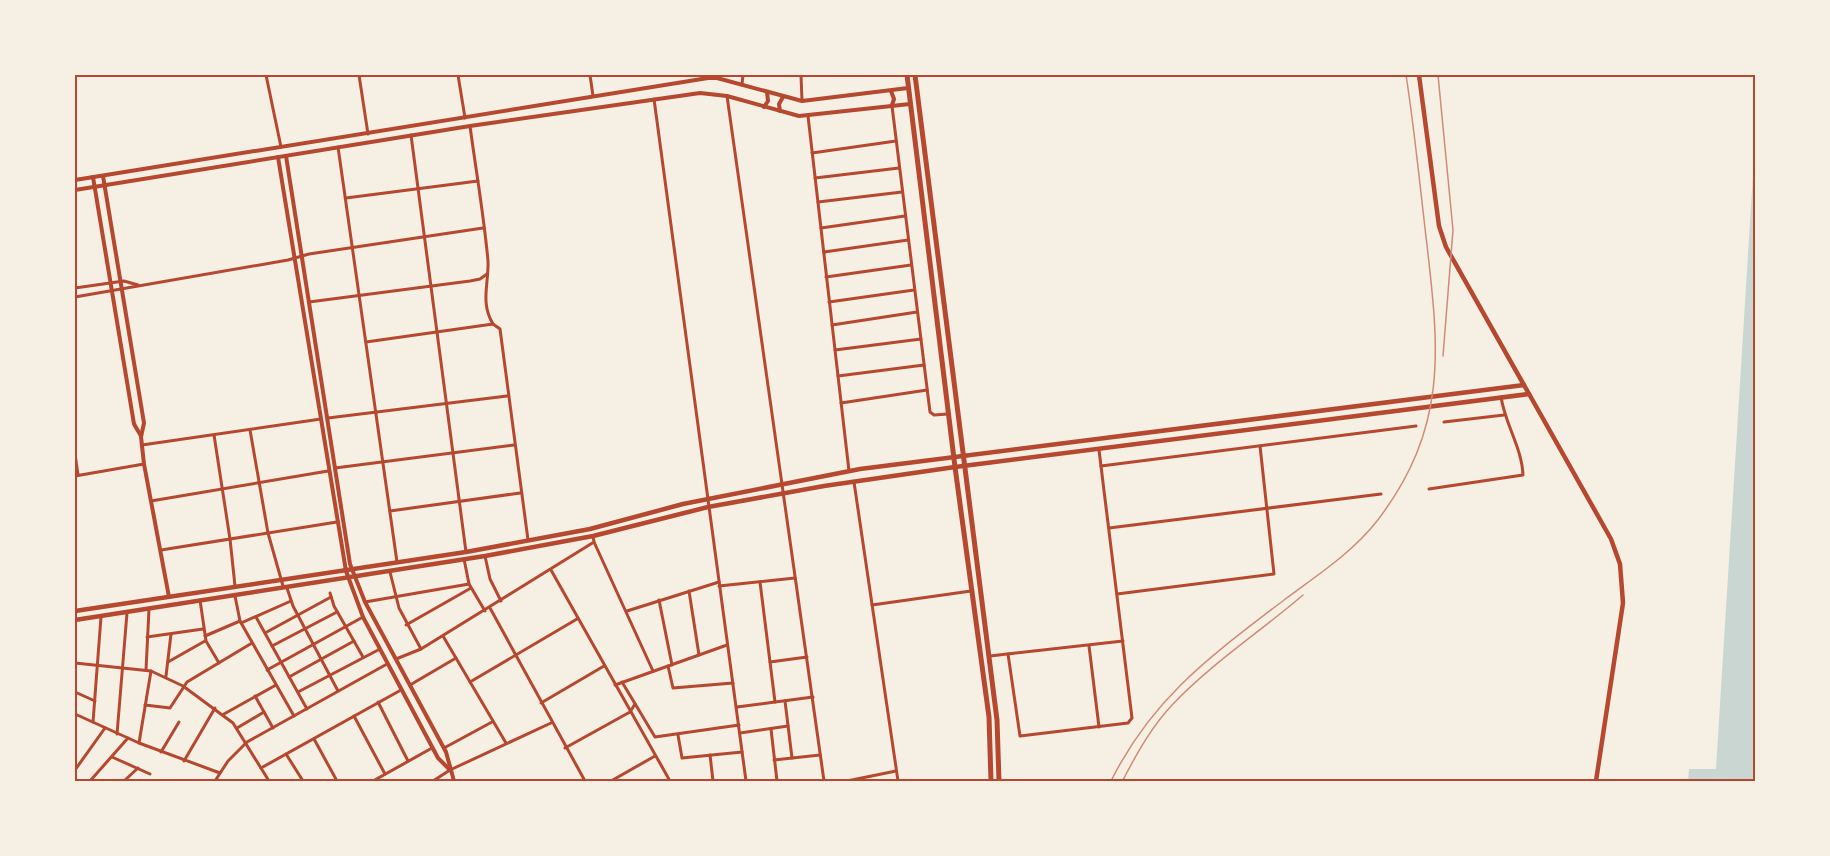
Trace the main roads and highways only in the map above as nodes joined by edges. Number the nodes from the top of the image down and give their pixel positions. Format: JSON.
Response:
{"nodes":[{"id":1,"x":907,"y":75,"type":"edge"},
{"id":2,"x":915,"y":75,"type":"edge"},
{"id":3,"x":1419,"y":75,"type":"edge"},
{"id":4,"x":946,"y":329,"type":"junction"},
{"id":5,"x":938,"y":330,"type":"junction"},
{"id":6,"x":1524,"y":385,"type":"junction"},
{"id":7,"x":1529,"y":394,"type":"junction"},
{"id":8,"x":1278,"y":416,"type":"junction"},
{"id":9,"x":1280,"y":425,"type":"junction"},
{"id":10,"x":1147,"y":432,"type":"junction"},
{"id":11,"x":1119,"y":435,"type":"junction"},
{"id":12,"x":1149,"y":442,"type":"junction"},
{"id":13,"x":1121,"y":445,"type":"junction"},
{"id":14,"x":962,"y":455,"type":"junction"},
{"id":15,"x":953,"y":456,"type":"junction"},
{"id":16,"x":963,"y":465,"type":"junction"},
{"id":17,"x":955,"y":466,"type":"junction"},
{"id":18,"x":840,"y":473,"type":"junction"},
{"id":19,"x":821,"y":476,"type":"junction"},
{"id":20,"x":842,"y":484,"type":"junction"},
{"id":21,"x":824,"y":486,"type":"junction"},
{"id":22,"x":353,"y":573,"type":"junction"},
{"id":23,"x":235,"y":591,"type":"junction"},
{"id":24,"x":75,"y":611,"type":"edge"},
{"id":25,"x":75,"y":620,"type":"edge"},
{"id":26,"x":991,"y":781,"type":"edge"},
{"id":27,"x":999,"y":781,"type":"edge"},
{"id":28,"x":1596,"y":781,"type":"edge"}],
"edges":[{"from":1,"to":5,"type":"highway"},
{"from":2,"to":4,"type":"highway"},
{"from":3,"to":6,"type":"main road"},
{"from":4,"to":5,"type":"highway"},
{"from":4,"to":14,"type":"highway"},
{"from":5,"to":15,"type":"highway"},
{"from":6,"to":7,"type":"main road"},
{"from":6,"to":8,"type":"main road"},
{"from":7,"to":9,"type":"main road"},
{"from":7,"to":28,"type":"main road"},
{"from":8,"to":9,"type":"main road"},
{"from":8,"to":10,"type":"main road"},
{"from":9,"to":12,"type":"main road"},
{"from":10,"to":11,"type":"main road"},
{"from":10,"to":12,"type":"main road"},
{"from":11,"to":13,"type":"main road"},
{"from":11,"to":14,"type":"main road"},
{"from":12,"to":13,"type":"main road"},
{"from":13,"to":16,"type":"main road"},
{"from":14,"to":15,"type":"main road"},
{"from":14,"to":16,"type":"highway"},
{"from":15,"to":17,"type":"highway"},
{"from":15,"to":18,"type":"main road"},
{"from":16,"to":17,"type":"main road"},
{"from":16,"to":27,"type":"highway"},
{"from":17,"to":20,"type":"main road"},
{"from":17,"to":26,"type":"highway"},
{"from":18,"to":19,"type":"main road"},
{"from":18,"to":20,"type":"main road"},
{"from":19,"to":21,"type":"main road"},
{"from":19,"to":22,"type":"main road"},
{"from":20,"to":21,"type":"main road"},
{"from":21,"to":22,"type":"main road"},
{"from":22,"to":23,"type":"main road"},
{"from":23,"to":24,"type":"main road"},
{"from":23,"to":25,"type":"main road"}]}
